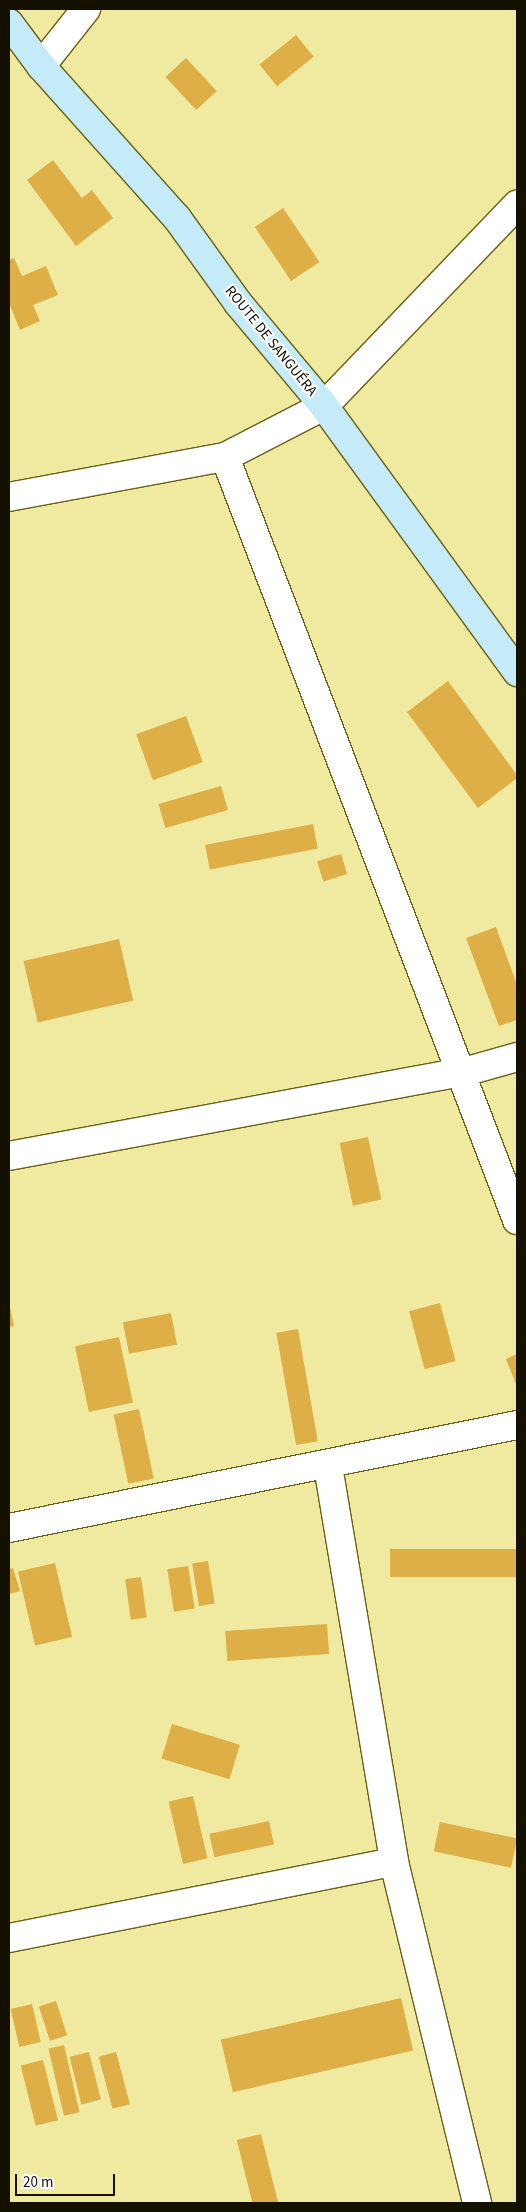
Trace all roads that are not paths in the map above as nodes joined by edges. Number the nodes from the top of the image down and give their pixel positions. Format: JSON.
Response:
{"nodes":[{"id":1,"x":86,"y":9,"type":"edge"},
{"id":2,"x":9,"y":23,"type":"edge"},
{"id":3,"x":42,"y":66,"type":"junction"},
{"id":4,"x":517,"y":205,"type":"edge"},
{"id":5,"x":324,"y":406,"type":"junction"},
{"id":6,"x":225,"y":456,"type":"junction"},
{"id":7,"x":9,"y":497,"type":"edge"},
{"id":8,"x":517,"y":672,"type":"edge"},
{"id":9,"x":517,"y":1057,"type":"edge"},
{"id":10,"x":464,"y":1072,"type":"junction"},
{"id":11,"x":9,"y":1156,"type":"edge"},
{"id":12,"x":517,"y":1220,"type":"edge"},
{"id":13,"x":517,"y":1425,"type":"edge"},
{"id":14,"x":328,"y":1466,"type":"junction"},
{"id":15,"x":9,"y":1528,"type":"edge"},
{"id":16,"x":394,"y":1862,"type":"junction"},
{"id":17,"x":9,"y":1938,"type":"edge"},
{"id":18,"x":477,"y":2203,"type":"edge"}],
"edges":[{"from":1,"to":3,"type":"street"},
{"from":2,"to":3,"type":"street","name":"ROUTE DE SANGUÉRA"},
{"from":3,"to":5,"type":"street","name":"ROUTE DE SANGUÉRA"},
{"from":4,"to":5,"type":"street"},
{"from":5,"to":6,"type":"street"},
{"from":5,"to":8,"type":"street","name":"ROUTE DE SANGUÉRA"},
{"from":6,"to":7,"type":"street"},
{"from":6,"to":10,"type":"street"},
{"from":9,"to":10,"type":"street"},
{"from":10,"to":11,"type":"street"},
{"from":10,"to":12,"type":"street"},
{"from":13,"to":14,"type":"street"},
{"from":14,"to":15,"type":"street"},
{"from":14,"to":16,"type":"street"},
{"from":16,"to":17,"type":"street"},
{"from":16,"to":18,"type":"street"}]}
